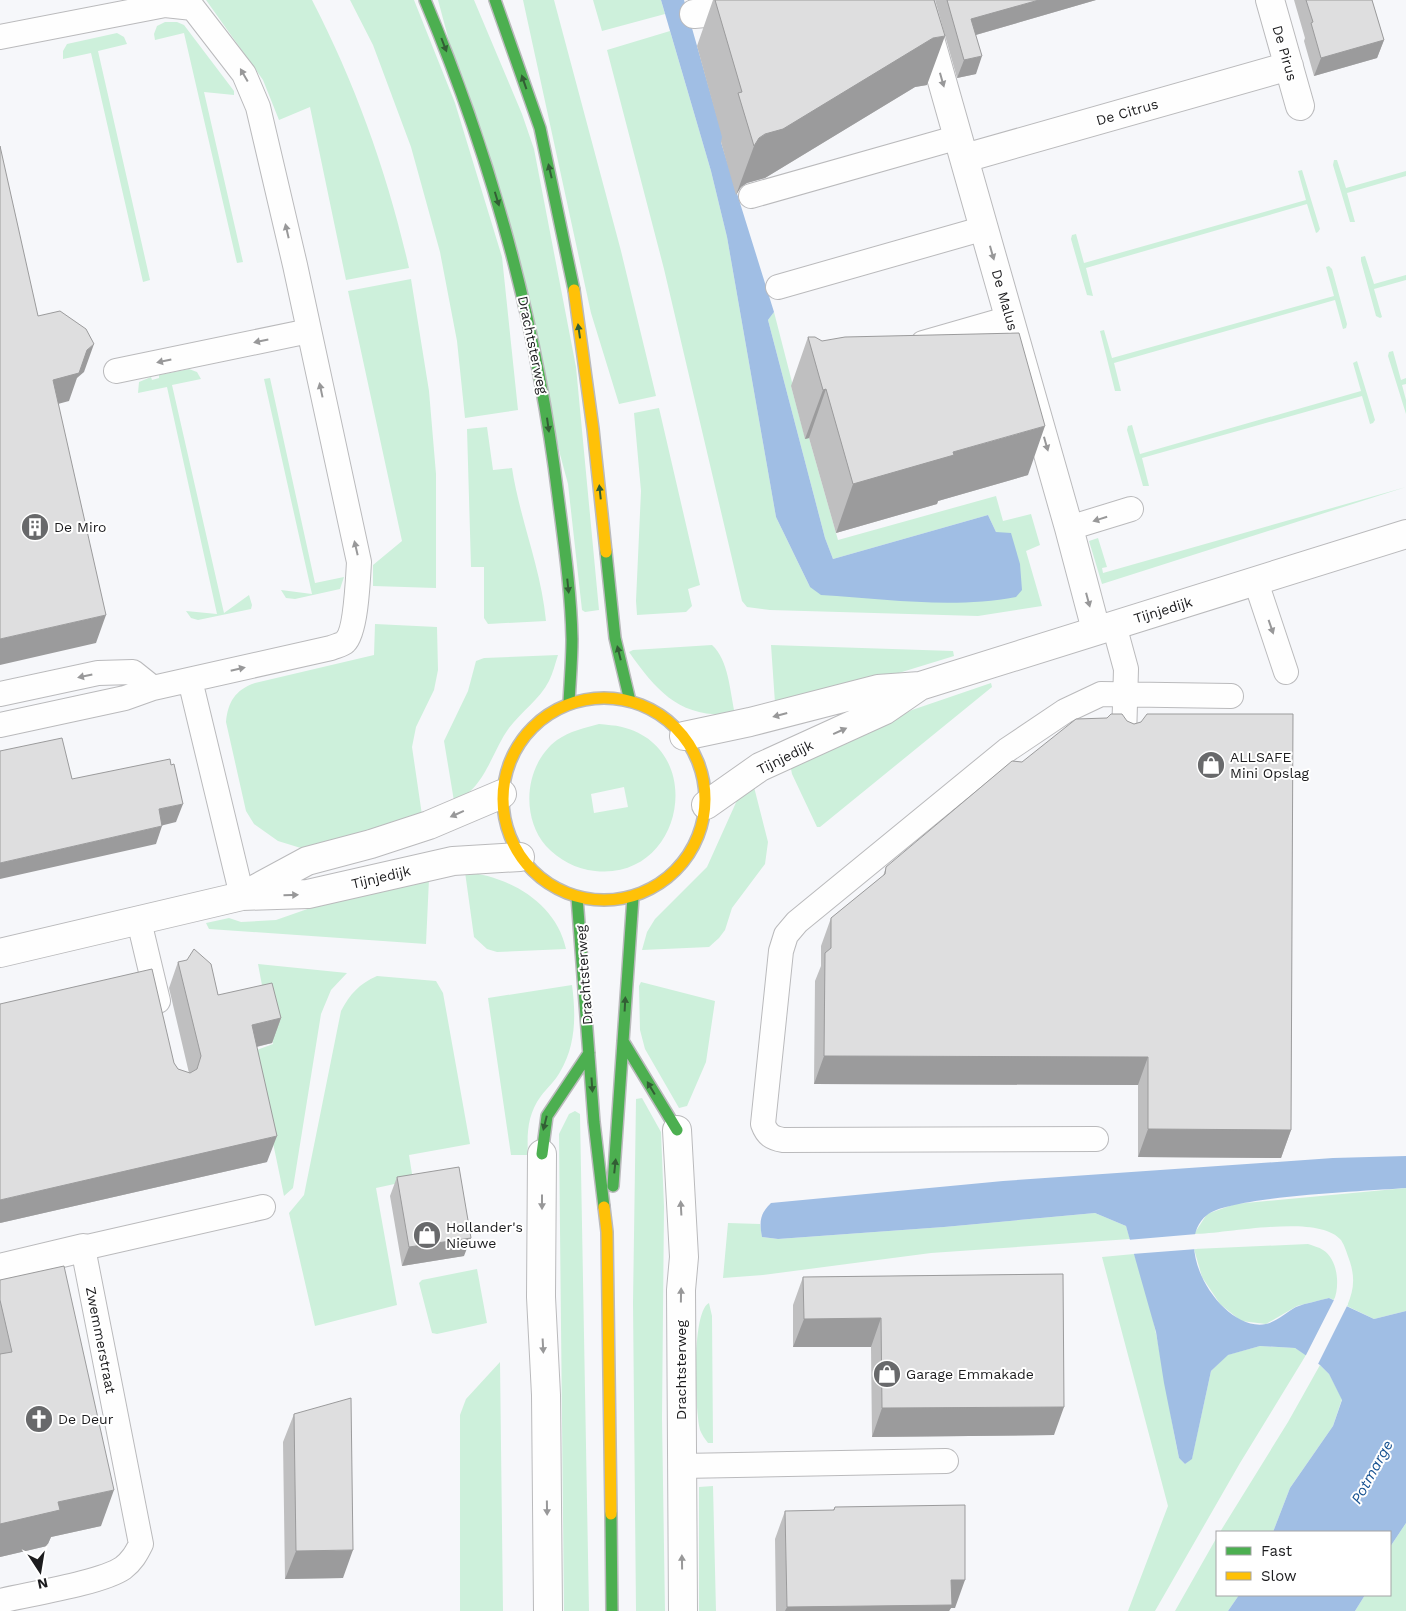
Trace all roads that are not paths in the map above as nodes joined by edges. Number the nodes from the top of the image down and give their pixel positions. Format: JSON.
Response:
{"nodes":[{"id":1,"x":425,"y":0,"type":"edge"},
{"id":2,"x":495,"y":0,"type":"edge"},
{"id":3,"x":758,"y":0,"type":"edge"},
{"id":4,"x":919,"y":0,"type":"edge"},
{"id":5,"x":1270,"y":0,"type":"edge"},
{"id":6,"x":133,"y":5,"type":"edge"},
{"id":7,"x":694,"y":14,"type":"dead end"},
{"id":8,"x":0,"y":37,"type":"edge"},
{"id":9,"x":1289,"y":66,"type":"junction"},
{"id":10,"x":1300,"y":106,"type":"dead end"},
{"id":11,"x":962,"y":148,"type":"junction"},
{"id":12,"x":751,"y":196,"type":"dead end"},
{"id":13,"x":984,"y":228,"type":"junction"},
{"id":14,"x":778,"y":287,"type":"dead end"},
{"id":15,"x":1010,"y":318,"type":"junction"},
{"id":16,"x":309,"y":331,"type":"junction"},
{"id":17,"x":900,"y":350,"type":"edge"},
{"id":18,"x":116,"y":371,"type":"dead end"},
{"id":19,"x":1131,"y":510,"type":"dead end"},
{"id":20,"x":1069,"y":528,"type":"junction"},
{"id":21,"x":1406,"y":534,"type":"edge"},
{"id":22,"x":1256,"y":582,"type":"junction"},
{"id":23,"x":1105,"y":628,"type":"junction"},
{"id":24,"x":1286,"y":672,"type":"dead end"},
{"id":25,"x":190,"y":680,"type":"junction"},
{"id":26,"x":920,"y":686,"type":"junction"},
{"id":27,"x":153,"y":688,"type":"junction"},
{"id":28,"x":0,"y":694,"type":"edge"},
{"id":29,"x":1126,"y":694,"type":"junction"},
{"id":30,"x":1231,"y":696,"type":"dead end"},
{"id":31,"x":630,"y":701,"type":"junction"},
{"id":32,"x":569,"y":703,"type":"junction"},
{"id":33,"x":0,"y":725,"type":"edge"},
{"id":34,"x":684,"y":736,"type":"junction"},
{"id":35,"x":1124,"y":738,"type":"edge"},
{"id":36,"x":502,"y":794,"type":"junction"},
{"id":37,"x":706,"y":805,"type":"junction"},
{"id":38,"x":520,"y":857,"type":"junction"},
{"id":39,"x":242,"y":896,"type":"junction"},
{"id":40,"x":577,"y":897,"type":"junction"},
{"id":41,"x":633,"y":897,"type":"junction"},
{"id":42,"x":139,"y":921,"type":"junction"},
{"id":43,"x":0,"y":953,"type":"edge"},
{"id":44,"x":164,"y":1027,"type":"edge"},
{"id":45,"x":623,"y":1042,"type":"junction"},
{"id":46,"x":589,"y":1053,"type":"junction"},
{"id":47,"x":677,"y":1130,"type":"joint"},
{"id":48,"x":1096,"y":1139,"type":"dead end"},
{"id":49,"x":542,"y":1154,"type":"joint"},
{"id":50,"x":263,"y":1207,"type":"dead end"},
{"id":51,"x":607,"y":1232,"type":"junction"},
{"id":52,"x":83,"y":1248,"type":"junction"},
{"id":53,"x":0,"y":1268,"type":"edge"},
{"id":54,"x":946,"y":1461,"type":"dead end"},
{"id":55,"x":681,"y":1466,"type":"junction"},
{"id":56,"x":0,"y":1600,"type":"edge"},
{"id":57,"x":548,"y":1611,"type":"edge"},
{"id":58,"x":612,"y":1611,"type":"edge"},
{"id":59,"x":683,"y":1611,"type":"edge"}],
"edges":[{"from":1,"to":32,"type":"main road","name":"Drachtsterweg","one_way":true},
{"from":31,"to":2,"type":"main road","one_way":true},
{"from":3,"to":7,"type":"street"},
{"from":4,"to":11,"type":"street","name":"De Malus","one_way":true},
{"from":5,"to":9,"type":"street","name":"De Pirus"},
{"from":6,"to":8,"type":"lane"},
{"from":16,"to":6,"type":"lane","one_way":true},
{"from":9,"to":10,"type":"street","name":"De Pirus"},
{"from":9,"to":11,"type":"street","name":"De Citrus"},
{"from":11,"to":12,"type":"lane"},
{"from":11,"to":13,"type":"street","name":"De Malus"},
{"from":13,"to":14,"type":"lane"},
{"from":13,"to":15,"type":"street","name":"De Malus","one_way":true},
{"from":15,"to":17,"type":"lane"},
{"from":15,"to":20,"type":"street","name":"De Malus","one_way":true},
{"from":16,"to":18,"type":"lane","one_way":true},
{"from":25,"to":16,"type":"lane","one_way":true},
{"from":19,"to":20,"type":"lane","one_way":true},
{"from":20,"to":23,"type":"street","name":"De Malus","one_way":true},
{"from":21,"to":22,"type":"street","name":"Tijnjedijk"},
{"from":22,"to":23,"type":"street","name":"Tijnjedijk"},
{"from":22,"to":24,"type":"lane","one_way":true},
{"from":23,"to":26,"type":"street","name":"Tijnjedijk"},
{"from":23,"to":29,"type":"lane"},
{"from":25,"to":27,"type":"lane"},
{"from":25,"to":39,"type":"lane"},
{"from":26,"to":34,"type":"street","name":"Tijnjedijk","one_way":true},
{"from":37,"to":26,"type":"street","name":"Tijnjedijk","one_way":true},
{"from":27,"to":28,"type":"lane","one_way":true},
{"from":27,"to":33,"type":"lane"},
{"from":29,"to":30,"type":"lane"},
{"from":29,"to":35,"type":"lane"},
{"from":29,"to":48,"type":"lane"},
{"from":31,"to":32,"type":"main road"},
{"from":31,"to":34,"type":"main road"},
{"from":32,"to":36,"type":"main road"},
{"from":34,"to":37,"type":"main road"},
{"from":36,"to":38,"type":"main road"},
{"from":36,"to":39,"type":"street","name":"Tijnjedijk","one_way":true},
{"from":37,"to":41,"type":"main road"},
{"from":39,"to":38,"type":"street","name":"Tijnjedijk","one_way":true},
{"from":38,"to":40,"type":"main road"},
{"from":39,"to":42,"type":"street","name":"Tijnjedijk"},
{"from":40,"to":41,"type":"main road"},
{"from":40,"to":46,"type":"main road","name":"Drachtsterweg"},
{"from":45,"to":41,"type":"main road","name":"Drachtsterweg","one_way":true},
{"from":42,"to":43,"type":"street","name":"Tijnjedijk"},
{"from":42,"to":44,"type":"lane"},
{"from":47,"to":45,"type":"main road","one_way":true},
{"from":51,"to":45,"type":"main road","name":"Drachtsterweg","one_way":true},
{"from":46,"to":49,"type":"main road","one_way":true},
{"from":46,"to":51,"type":"main road","name":"Drachtsterweg","one_way":true},
{"from":55,"to":47,"type":"street","name":"Drachtsterweg","one_way":true},
{"from":49,"to":57,"type":"street","one_way":true},
{"from":50,"to":52,"type":"lane"},
{"from":51,"to":58,"type":"main road","name":"Drachtsterweg"},
{"from":52,"to":53,"type":"street"},
{"from":52,"to":56,"type":"lane","name":"Zwemmerstraat"},
{"from":54,"to":55,"type":"lane"},
{"from":59,"to":55,"type":"street","name":"Drachtsterweg","one_way":true}]}
